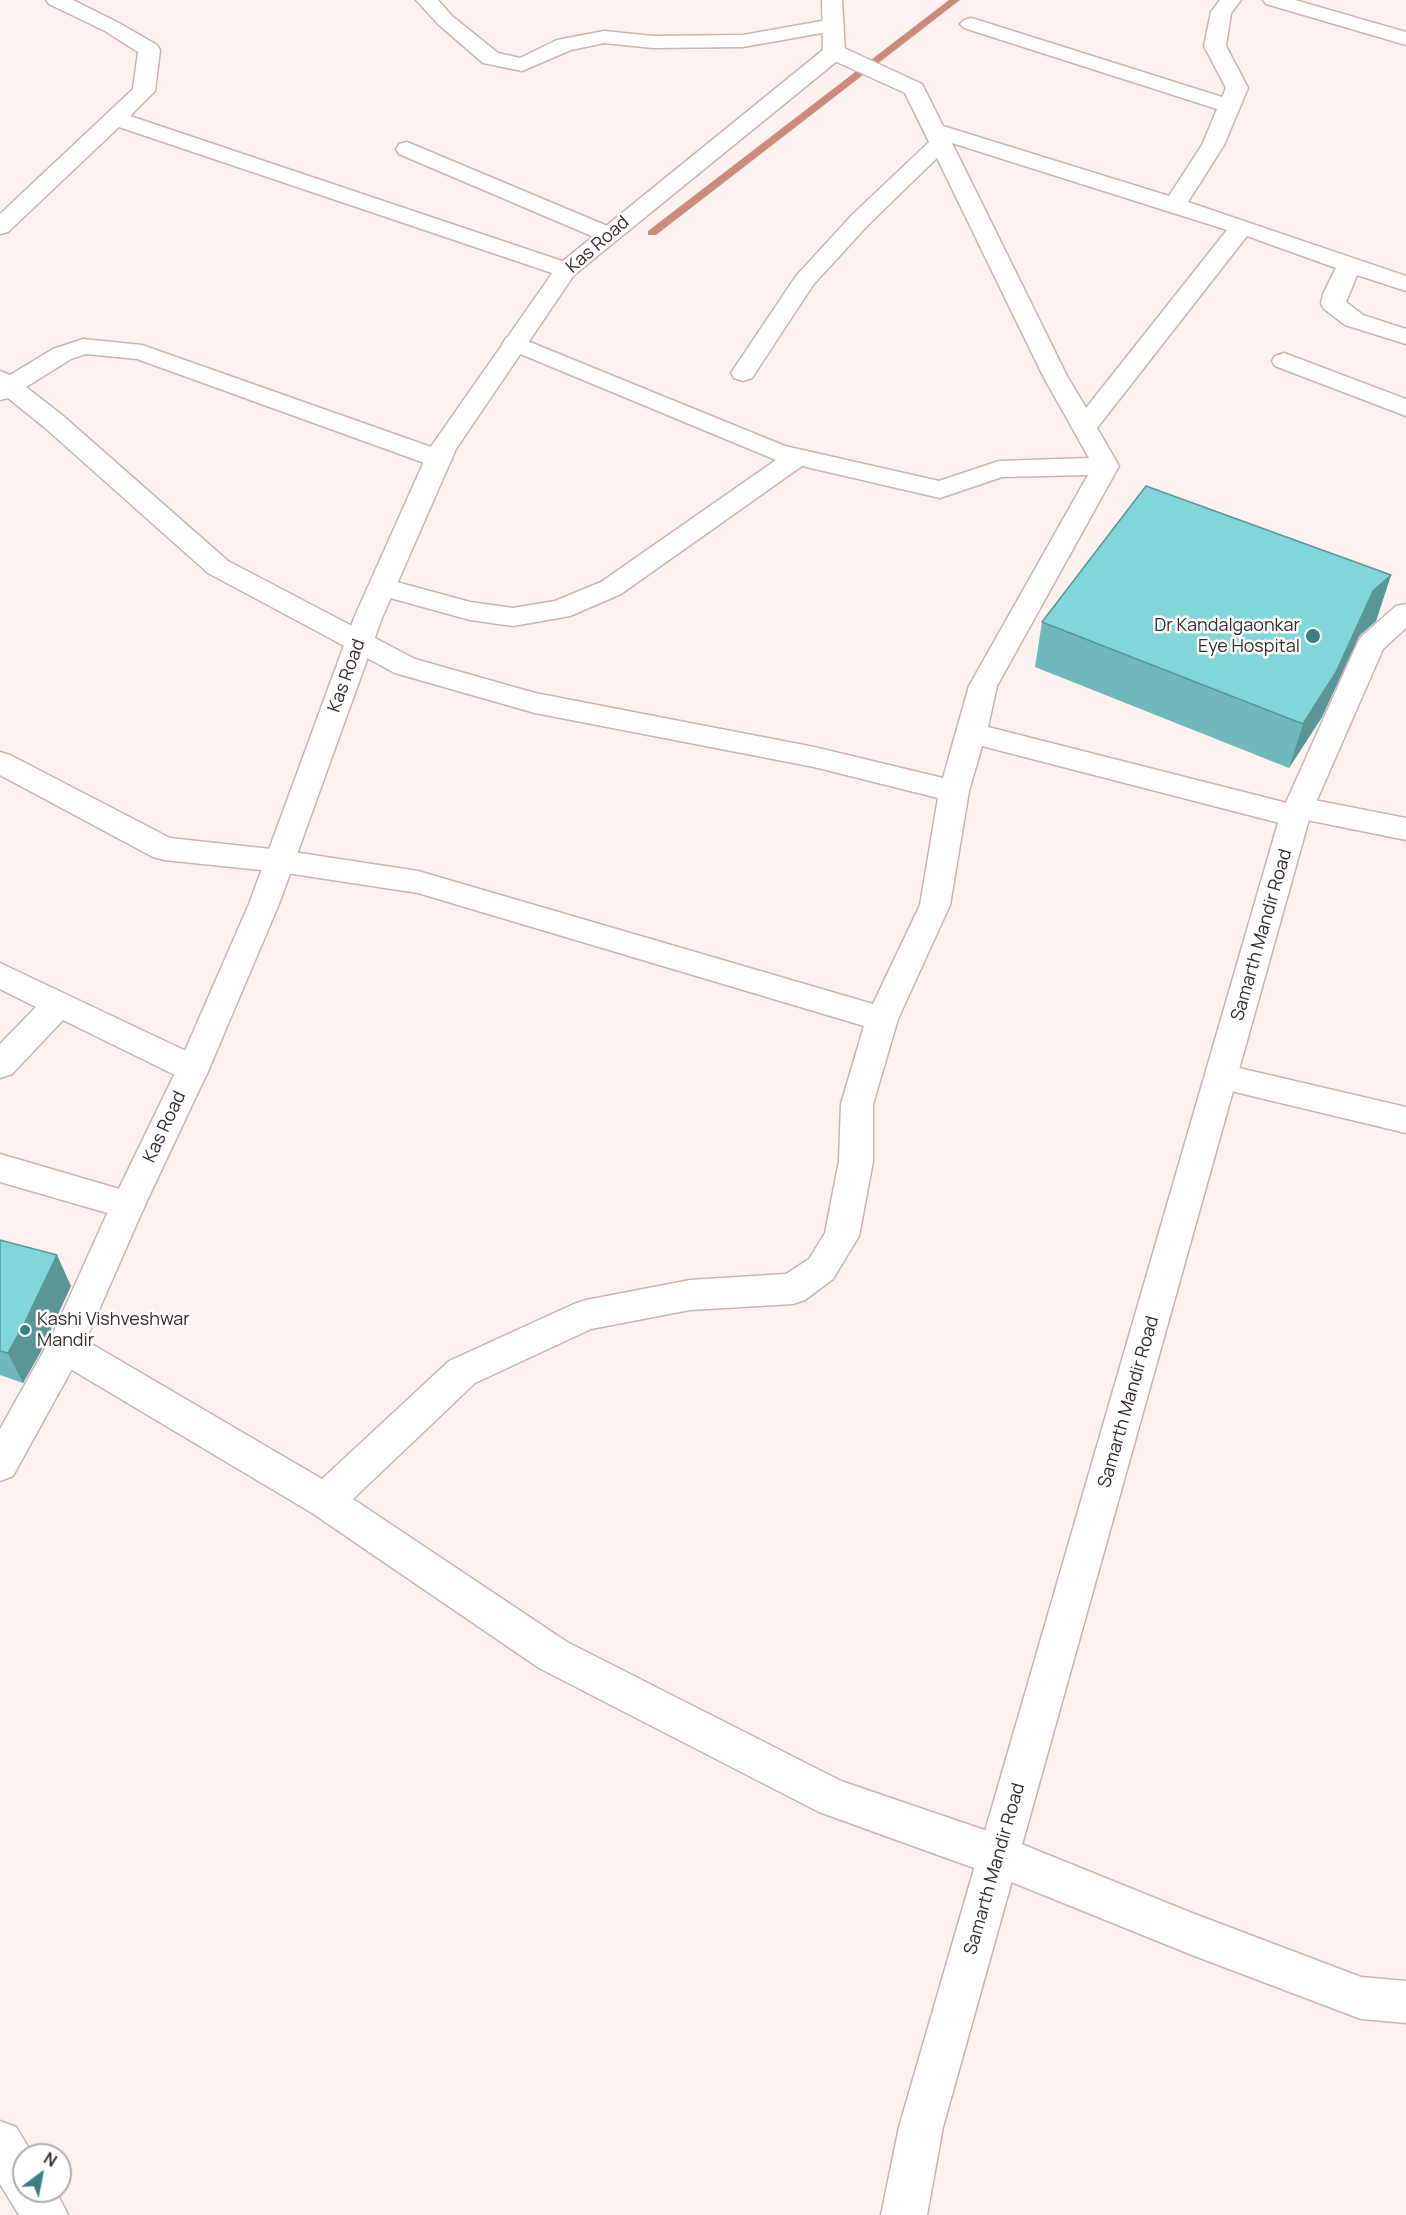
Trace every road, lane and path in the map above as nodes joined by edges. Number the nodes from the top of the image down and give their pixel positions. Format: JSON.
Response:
{"nodes":[{"id":1,"x":56,"y":0,"type":"edge"},
{"id":2,"x":426,"y":0,"type":"edge"},
{"id":3,"x":1231,"y":0,"type":"edge"},
{"id":4,"x":1273,"y":0,"type":"edge"},
{"id":5,"x":971,"y":24,"type":"dead end"},
{"id":6,"x":833,"y":26,"type":"edge"},
{"id":7,"x":1406,"y":39,"type":"edge"},
{"id":8,"x":1230,"y":106,"type":"junction"},
{"id":9,"x":115,"y":118,"type":"junction"},
{"id":10,"x":938,"y":136,"type":"junction"},
{"id":11,"x":407,"y":149,"type":"dead end"},
{"id":12,"x":1174,"y":206,"type":"junction"},
{"id":13,"x":0,"y":227,"type":"edge"},
{"id":14,"x":1242,"y":227,"type":"junction"},
{"id":15,"x":609,"y":235,"type":"junction"},
{"id":16,"x":1350,"y":264,"type":"junction"},
{"id":17,"x":566,"y":270,"type":"junction"},
{"id":18,"x":1406,"y":284,"type":"edge"},
{"id":19,"x":1406,"y":337,"type":"edge"},
{"id":20,"x":515,"y":343,"type":"junction"},
{"id":21,"x":1284,"y":361,"type":"dead end"},
{"id":22,"x":743,"y":373,"type":"dead end"},
{"id":23,"x":3,"y":386,"type":"edge"},
{"id":24,"x":1406,"y":408,"type":"edge"},
{"id":25,"x":1084,"y":427,"type":"junction"},
{"id":26,"x":797,"y":457,"type":"junction"},
{"id":27,"x":439,"y":459,"type":"junction"},
{"id":28,"x":1106,"y":466,"type":"junction"},
{"id":29,"x":382,"y":587,"type":"junction"},
{"id":30,"x":1406,"y":613,"type":"edge"},
{"id":31,"x":359,"y":642,"type":"junction"},
{"id":32,"x":972,"y":733,"type":"junction"},
{"id":33,"x":0,"y":762,"type":"edge"},
{"id":34,"x":954,"y":791,"type":"junction"},
{"id":35,"x":1297,"y":812,"type":"junction"},
{"id":36,"x":1406,"y":829,"type":"edge"},
{"id":37,"x":280,"y":861,"type":"junction"},
{"id":38,"x":0,"y":975,"type":"edge"},
{"id":39,"x":59,"y":1004,"type":"junction"},
{"id":40,"x":882,"y":1019,"type":"junction"},
{"id":41,"x":0,"y":1065,"type":"edge"},
{"id":42,"x":193,"y":1070,"type":"junction"},
{"id":43,"x":1222,"y":1077,"type":"junction"},
{"id":44,"x":1406,"y":1120,"type":"edge"},
{"id":45,"x":0,"y":1167,"type":"edge"},
{"id":46,"x":128,"y":1205,"type":"junction"},
{"id":47,"x":65,"y":1347,"type":"junction"},
{"id":48,"x":0,"y":1464,"type":"edge"},
{"id":49,"x":326,"y":1501,"type":"junction"},
{"id":50,"x":999,"y":1856,"type":"junction"},
{"id":51,"x":1406,"y":2002,"type":"edge"},
{"id":52,"x":0,"y":2143,"type":"edge"},
{"id":53,"x":12,"y":2162,"type":"edge"},
{"id":54,"x":904,"y":2215,"type":"edge"}],
"edges":[{"from":1,"to":9,"type":"street"},
{"from":2,"to":6,"type":"street"},
{"from":3,"to":8,"type":"street"},
{"from":4,"to":7,"type":"street"},
{"from":5,"to":8,"type":"street"},
{"from":6,"to":10,"type":"street"},
{"from":6,"to":15,"type":"street","name":"Kas Road"},
{"from":8,"to":12,"type":"street"},
{"from":9,"to":13,"type":"street"},
{"from":9,"to":17,"type":"street"},
{"from":10,"to":12,"type":"street"},
{"from":10,"to":22,"type":"street"},
{"from":10,"to":25,"type":"street"},
{"from":11,"to":15,"type":"street"},
{"from":12,"to":14,"type":"street"},
{"from":14,"to":16,"type":"street"},
{"from":14,"to":25,"type":"street"},
{"from":15,"to":17,"type":"street","name":"Kas Road"},
{"from":16,"to":18,"type":"street"},
{"from":16,"to":19,"type":"street"},
{"from":17,"to":20,"type":"street","name":"Kas Road"},
{"from":20,"to":26,"type":"street"},
{"from":20,"to":27,"type":"street","name":"Kas Road"},
{"from":21,"to":24,"type":"street"},
{"from":23,"to":27,"type":"street"},
{"from":23,"to":31,"type":"street"},
{"from":25,"to":28,"type":"street"},
{"from":26,"to":28,"type":"street"},
{"from":26,"to":29,"type":"street"},
{"from":27,"to":29,"type":"street","name":"Kas Road"},
{"from":28,"to":32,"type":"street"},
{"from":29,"to":31,"type":"street","name":"Kas Road"},
{"from":30,"to":35,"type":"street","name":"Samarth Mandir Road"},
{"from":31,"to":34,"type":"street"},
{"from":31,"to":37,"type":"street","name":"Kas Road"},
{"from":32,"to":34,"type":"street"},
{"from":32,"to":35,"type":"street"},
{"from":33,"to":37,"type":"street"},
{"from":34,"to":40,"type":"street"},
{"from":35,"to":36,"type":"street"},
{"from":35,"to":43,"type":"street","name":"Samarth Mandir Road"},
{"from":37,"to":40,"type":"street"},
{"from":37,"to":42,"type":"street","name":"Kas Road"},
{"from":38,"to":39,"type":"street"},
{"from":39,"to":41,"type":"street"},
{"from":39,"to":42,"type":"street"},
{"from":40,"to":49,"type":"street"},
{"from":42,"to":46,"type":"street","name":"Kas Road"},
{"from":43,"to":44,"type":"street"},
{"from":43,"to":50,"type":"street","name":"Samarth Mandir Road"},
{"from":45,"to":46,"type":"street"},
{"from":46,"to":47,"type":"street","name":"Kas Road"},
{"from":47,"to":48,"type":"street","name":"Kas Road"},
{"from":47,"to":49,"type":"street"},
{"from":49,"to":50,"type":"street"},
{"from":50,"to":51,"type":"street"},
{"from":50,"to":54,"type":"street","name":"Samarth Mandir Road"},
{"from":52,"to":53,"type":"street"}]}
